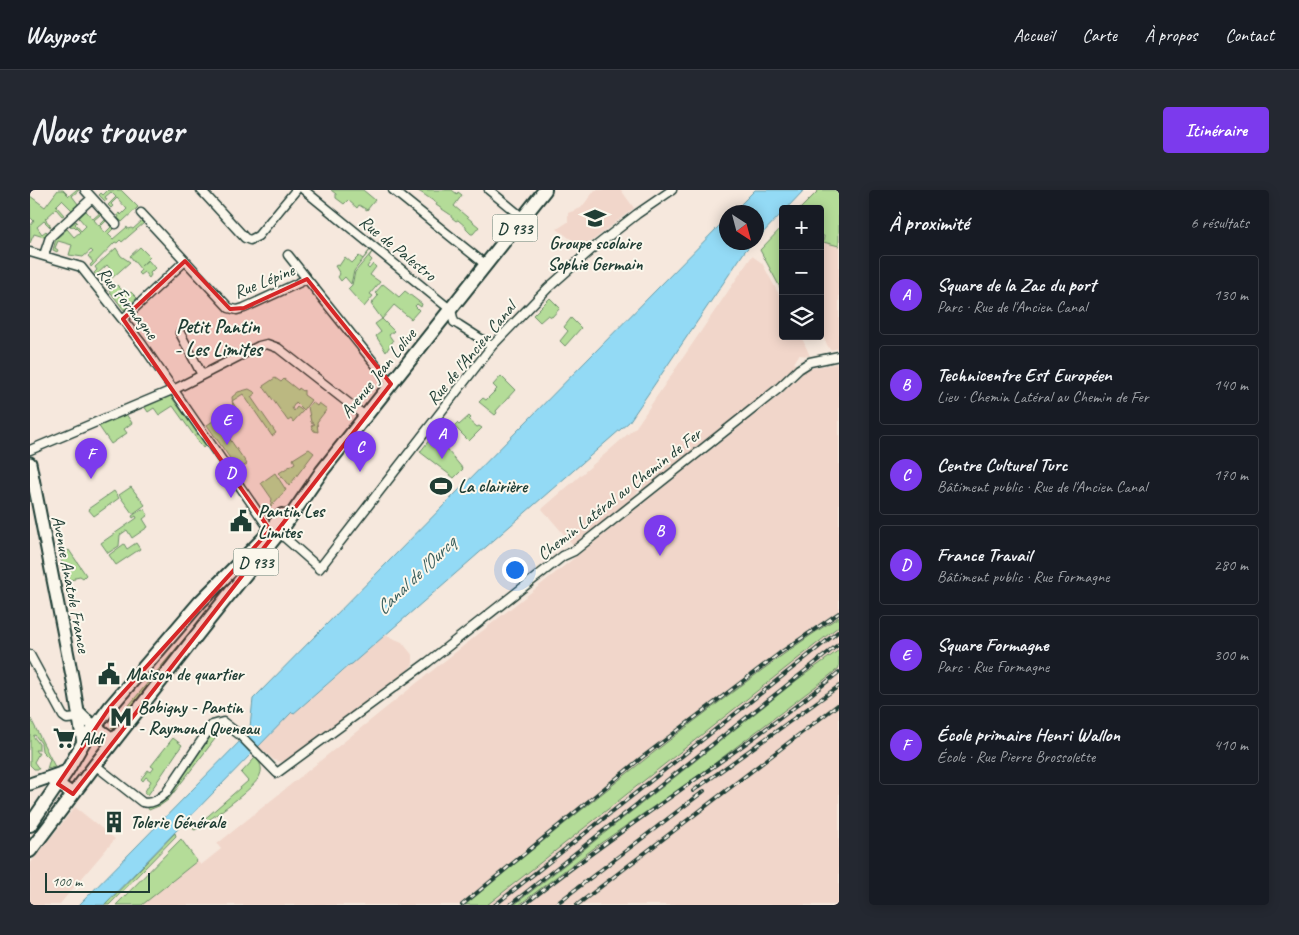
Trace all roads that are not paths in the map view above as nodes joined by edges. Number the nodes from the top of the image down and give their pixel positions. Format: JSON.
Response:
{"nodes":[{"id":1,"x":85,"y":190,"type":"edge"},
{"id":2,"x":201,"y":190,"type":"edge"},
{"id":3,"x":296,"y":190,"type":"edge"},
{"id":4,"x":304,"y":190,"type":"edge"},
{"id":5,"x":393,"y":190,"type":"edge"},
{"id":6,"x":489,"y":190,"type":"edge"},
{"id":7,"x":545,"y":190,"type":"edge"},
{"id":8,"x":672,"y":190,"type":"edge"},
{"id":9,"x":92,"y":198,"type":"junction"},
{"id":10,"x":141,"y":213,"type":"dead end"},
{"id":11,"x":523,"y":218,"type":"junction"},
{"id":12,"x":116,"y":224,"type":"dead end"},
{"id":13,"x":30,"y":252,"type":"edge"},
{"id":14,"x":288,"y":255,"type":"dead end"},
{"id":15,"x":44,"y":256,"type":"junction"},
{"id":16,"x":185,"y":261,"type":"junction"},
{"id":17,"x":486,"y":265,"type":"junction"},
{"id":18,"x":307,"y":279,"type":"junction"},
{"id":19,"x":453,"y":316,"type":"junction"},
{"id":20,"x":123,"y":319,"type":"junction"},
{"id":21,"x":180,"y":333,"type":"dead end"},
{"id":22,"x":492,"y":346,"type":"junction"},
{"id":23,"x":839,"y":356,"type":"edge"},
{"id":24,"x":202,"y":375,"type":"junction"},
{"id":25,"x":391,"y":384,"type":"junction"},
{"id":26,"x":173,"y":390,"type":"junction"},
{"id":27,"x":365,"y":416,"type":"junction"},
{"id":28,"x":30,"y":450,"type":"edge"},
{"id":29,"x":30,"y":463,"type":"edge"},
{"id":30,"x":322,"y":471,"type":"junction"},
{"id":31,"x":270,"y":530,"type":"junction"},
{"id":32,"x":284,"y":537,"type":"dead end"},
{"id":33,"x":30,"y":655,"type":"edge"},
{"id":34,"x":78,"y":715,"type":"junction"},
{"id":35,"x":96,"y":726,"type":"junction"},
{"id":36,"x":114,"y":740,"type":"junction"},
{"id":37,"x":83,"y":743,"type":"junction"},
{"id":38,"x":95,"y":765,"type":"junction"},
{"id":39,"x":54,"y":781,"type":"junction"},
{"id":40,"x":30,"y":784,"type":"edge"},
{"id":41,"x":73,"y":794,"type":"junction"},
{"id":42,"x":30,"y":825,"type":"edge"},
{"id":43,"x":30,"y":851,"type":"edge"}],
"edges":[{"from":1,"to":9,"type":"street"},
{"from":2,"to":3,"type":"street"},
{"from":4,"to":19,"type":"street","name":"Rue de Palestro"},
{"from":5,"to":17,"type":"street"},
{"from":6,"to":11,"type":"street"},
{"from":7,"to":11,"type":"main road","name":"Avenue Jean Lolive","number":"D 933"},
{"from":8,"to":22,"type":"street","name":"Rue de l'Ancien Canal"},
{"from":9,"to":12,"type":"street"},
{"from":9,"to":15,"type":"street"},
{"from":10,"to":16,"type":"street","name":"Rue Lépine"},
{"from":11,"to":17,"type":"main road","name":"Avenue Jean Lolive","number":"D 933"},
{"from":13,"to":15,"type":"street"},
{"from":14,"to":18,"type":"street"},
{"from":15,"to":20,"type":"street","name":"Rue Formagne"},
{"from":16,"to":18,"type":"street","name":"Rue Lépine"},
{"from":16,"to":20,"type":"street"},
{"from":17,"to":19,"type":"main road","name":"Avenue Jean Lolive","number":"D 933"},
{"from":18,"to":25,"type":"street","name":"Rue Lépine"},
{"from":19,"to":22,"type":"street","name":"Rue de Palestro"},
{"from":19,"to":25,"type":"main road","name":"Avenue Jean Lolive","number":"D 933"},
{"from":20,"to":26,"type":"street","name":"Rue Formagne"},
{"from":21,"to":24,"type":"street"},
{"from":22,"to":32,"type":"street","name":"Rue de l'Ancien Canal"},
{"from":23,"to":38,"type":"street","name":"Chemin Latéral au Chemin de Fer"},
{"from":24,"to":26,"type":"street"},
{"from":24,"to":27,"type":"street"},
{"from":25,"to":27,"type":"main road","name":"Avenue Jean Lolive","number":"D 933"},
{"from":26,"to":28,"type":"street"},
{"from":26,"to":31,"type":"street","name":"Rue Formagne"},
{"from":27,"to":30,"type":"main road","name":"Avenue Jean Lolive","number":"D 933"},
{"from":29,"to":34,"type":"street","name":"Avenue Anatole France"},
{"from":30,"to":31,"type":"main road","number":"D 933"},
{"from":30,"to":36,"type":"main road","name":"Avenue Jean Lolive","number":"D 933"},
{"from":31,"to":35,"type":"main road","number":"D 933"},
{"from":33,"to":34,"type":"street"},
{"from":34,"to":35,"type":"street"},
{"from":34,"to":37,"type":"street","name":"Avenue Anatole France"},
{"from":35,"to":36,"type":"street"},
{"from":35,"to":37,"type":"main road","number":"D 933"},
{"from":36,"to":38,"type":"main road","number":"D 933"},
{"from":37,"to":39,"type":"main road","number":"D 933"},
{"from":38,"to":41,"type":"main road","number":"D 933"},
{"from":39,"to":40,"type":"street"},
{"from":39,"to":41,"type":"street"},
{"from":39,"to":42,"type":"main road","number":"D 933"},
{"from":41,"to":43,"type":"main road","number":"D 933"}]}
